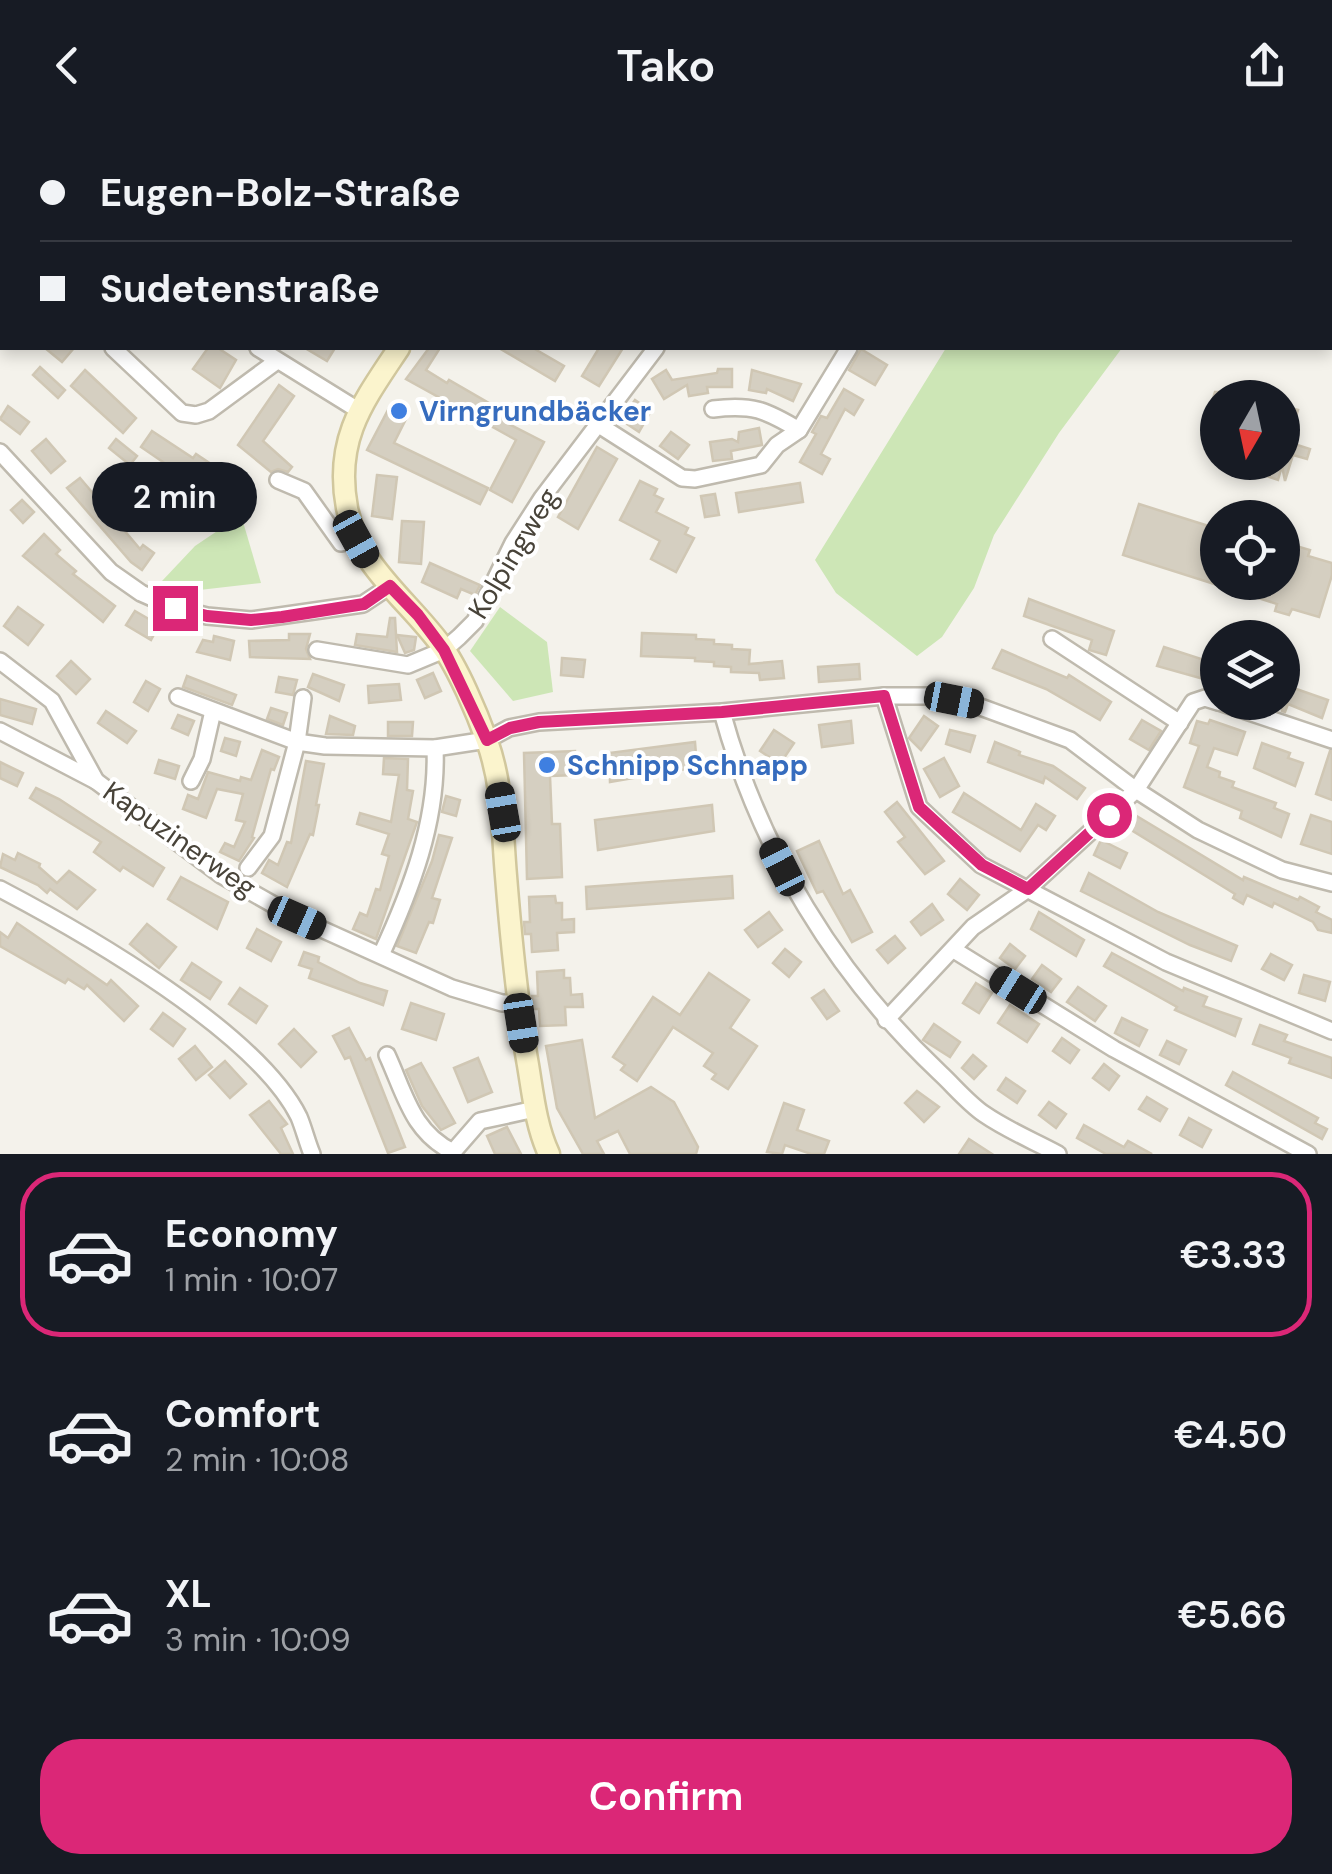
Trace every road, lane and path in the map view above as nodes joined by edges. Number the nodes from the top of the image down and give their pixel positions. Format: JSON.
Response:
{"nodes":[{"id":1,"x":115,"y":350,"type":"edge"},
{"id":2,"x":261,"y":350,"type":"edge"},
{"id":3,"x":398,"y":350,"type":"edge"},
{"id":4,"x":655,"y":350,"type":"edge"},
{"id":5,"x":848,"y":350,"type":"edge"},
{"id":6,"x":277,"y":361,"type":"junction"},
{"id":7,"x":712,"y":409,"type":"dead end"},
{"id":8,"x":358,"y":410,"type":"junction"},
{"id":9,"x":599,"y":426,"type":"junction"},
{"id":10,"x":799,"y":430,"type":"junction"},
{"id":11,"x":0,"y":452,"type":"edge"},
{"id":12,"x":278,"y":480,"type":"dead end"},
{"id":13,"x":356,"y":539,"type":"junction"},
{"id":14,"x":390,"y":586,"type":"junction"},
{"id":15,"x":1052,"y":639,"type":"dead end"},
{"id":16,"x":317,"y":650,"type":"dead end"},
{"id":17,"x":444,"y":650,"type":"junction"},
{"id":18,"x":0,"y":660,"type":"edge"},
{"id":19,"x":884,"y":696,"type":"junction"},
{"id":20,"x":178,"y":697,"type":"dead end"},
{"id":21,"x":302,"y":698,"type":"dead end"},
{"id":22,"x":1200,"y":700,"type":"edge"},
{"id":23,"x":213,"y":711,"type":"junction"},
{"id":24,"x":722,"y":712,"type":"junction"},
{"id":25,"x":1272,"y":720,"type":"edge"},
{"id":26,"x":1180,"y":723,"type":"junction"},
{"id":27,"x":0,"y":731,"type":"edge"},
{"id":28,"x":487,"y":740,"type":"junction"},
{"id":29,"x":1332,"y":740,"type":"edge"},
{"id":30,"x":297,"y":742,"type":"junction"},
{"id":31,"x":436,"y":748,"type":"junction"},
{"id":32,"x":192,"y":781,"type":"dead end"},
{"id":33,"x":96,"y":782,"type":"junction"},
{"id":34,"x":1136,"y":790,"type":"junction"},
{"id":35,"x":248,"y":868,"type":"dead end"},
{"id":36,"x":1332,"y":883,"type":"edge"},
{"id":37,"x":0,"y":889,"type":"edge"},
{"id":38,"x":1028,"y":889,"type":"junction"},
{"id":39,"x":954,"y":950,"type":"junction"},
{"id":40,"x":380,"y":956,"type":"junction"},
{"id":41,"x":518,"y":1003,"type":"junction"},
{"id":42,"x":886,"y":1020,"type":"junction"},
{"id":43,"x":1332,"y":1031,"type":"edge"},
{"id":44,"x":388,"y":1056,"type":"dead end"},
{"id":45,"x":535,"y":1109,"type":"junction"},
{"id":46,"x":312,"y":1154,"type":"edge"},
{"id":47,"x":549,"y":1154,"type":"edge"},
{"id":48,"x":1058,"y":1154,"type":"edge"},
{"id":49,"x":1308,"y":1154,"type":"edge"}],
"edges":[{"from":1,"to":6,"type":"street"},
{"from":2,"to":6,"type":"street"},
{"from":3,"to":8,"type":"street"},
{"from":4,"to":9,"type":"street","name":"Kolpingweg"},
{"from":5,"to":10,"type":"street"},
{"from":6,"to":8,"type":"street"},
{"from":7,"to":10,"type":"street"},
{"from":8,"to":13,"type":"street"},
{"from":9,"to":10,"type":"street"},
{"from":9,"to":17,"type":"street","name":"Kolpingweg"},
{"from":11,"to":14,"type":"street"},
{"from":12,"to":13,"type":"street"},
{"from":13,"to":14,"type":"street"},
{"from":14,"to":17,"type":"street"},
{"from":15,"to":26,"type":"street"},
{"from":16,"to":17,"type":"street","name":"Kolpingweg"},
{"from":17,"to":28,"type":"street"},
{"from":18,"to":33,"type":"street","name":"Kapuzinerweg"},
{"from":19,"to":24,"type":"street"},
{"from":19,"to":34,"type":"street"},
{"from":19,"to":38,"type":"street"},
{"from":20,"to":23,"type":"street"},
{"from":21,"to":30,"type":"street"},
{"from":22,"to":26,"type":"street"},
{"from":23,"to":30,"type":"street"},
{"from":23,"to":32,"type":"street"},
{"from":24,"to":28,"type":"street"},
{"from":24,"to":42,"type":"street"},
{"from":25,"to":29,"type":"street"},
{"from":26,"to":34,"type":"street"},
{"from":27,"to":33,"type":"street"},
{"from":28,"to":31,"type":"street"},
{"from":28,"to":41,"type":"street"},
{"from":30,"to":31,"type":"street"},
{"from":30,"to":35,"type":"street"},
{"from":31,"to":40,"type":"street"},
{"from":33,"to":40,"type":"street","name":"Kapuzinerweg"},
{"from":34,"to":36,"type":"street"},
{"from":34,"to":38,"type":"street"},
{"from":37,"to":46,"type":"street"},
{"from":38,"to":39,"type":"street"},
{"from":38,"to":43,"type":"street"},
{"from":39,"to":42,"type":"street"},
{"from":39,"to":49,"type":"street"},
{"from":40,"to":41,"type":"street","name":"Kapuzinerweg"},
{"from":41,"to":45,"type":"street"},
{"from":42,"to":48,"type":"street"},
{"from":44,"to":45,"type":"street"},
{"from":45,"to":47,"type":"street"}]}
